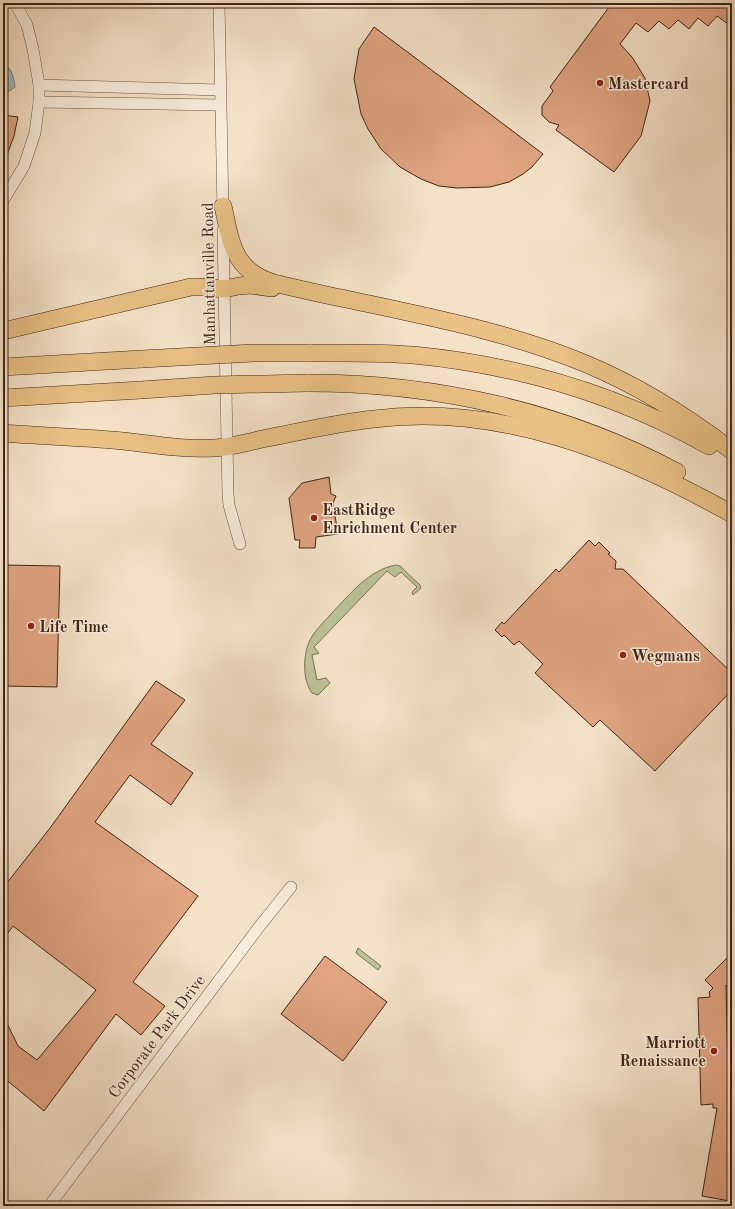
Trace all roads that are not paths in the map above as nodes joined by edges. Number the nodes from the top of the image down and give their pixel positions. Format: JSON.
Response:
{"nodes":[{"id":1,"x":15,"y":3,"type":"edge"},
{"id":2,"x":219,"y":3,"type":"edge"},
{"id":3,"x":39,"y":85,"type":"junction"},
{"id":4,"x":220,"y":90,"type":"junction"},
{"id":5,"x":39,"y":102,"type":"junction"},
{"id":6,"x":220,"y":105,"type":"junction"},
{"id":7,"x":3,"y":200,"type":"edge"},
{"id":8,"x":223,"y":206,"type":"junction"},
{"id":9,"x":224,"y":289,"type":"junction"},
{"id":10,"x":351,"y":300,"type":"junction"},
{"id":11,"x":3,"y":330,"type":"edge"},
{"id":12,"x":3,"y":367,"type":"edge"},
{"id":13,"x":3,"y":398,"type":"edge"},
{"id":14,"x":3,"y":433,"type":"edge"},
{"id":15,"x":227,"y":446,"type":"junction"},
{"id":16,"x":732,"y":451,"type":"edge"},
{"id":17,"x":732,"y":460,"type":"edge"},
{"id":18,"x":732,"y":505,"type":"edge"},
{"id":19,"x":732,"y":514,"type":"edge"},
{"id":20,"x":240,"y":544,"type":"dead end"},
{"id":21,"x":291,"y":887,"type":"dead end"},
{"id":22,"x":49,"y":1206,"type":"edge"}],
"edges":[{"from":1,"to":3,"type":"street"},
{"from":2,"to":4,"type":"street","name":"Manhattanville Road"},
{"from":3,"to":4,"type":"street"},
{"from":3,"to":5,"type":"street"},
{"from":4,"to":6,"type":"street","name":"Manhattanville Road"},
{"from":5,"to":6,"type":"street"},
{"from":5,"to":7,"type":"street"},
{"from":6,"to":8,"type":"street","name":"Manhattanville Road"},
{"from":8,"to":9,"type":"street","name":"Manhattanville Road"},
{"from":8,"to":10,"type":"highway"},
{"from":9,"to":10,"type":"highway"},
{"from":9,"to":11,"type":"highway"},
{"from":9,"to":15,"type":"street","name":"Manhattanville Road"},
{"from":10,"to":16,"type":"highway"},
{"from":12,"to":17,"type":"highway","bridge":true},
{"from":13,"to":18,"type":"highway","bridge":true},
{"from":14,"to":15,"type":"highway"},
{"from":15,"to":19,"type":"highway"},
{"from":15,"to":20,"type":"street","name":"Manhattanville Road"},
{"from":21,"to":22,"type":"street","name":"Corporate Park Drive"}]}
